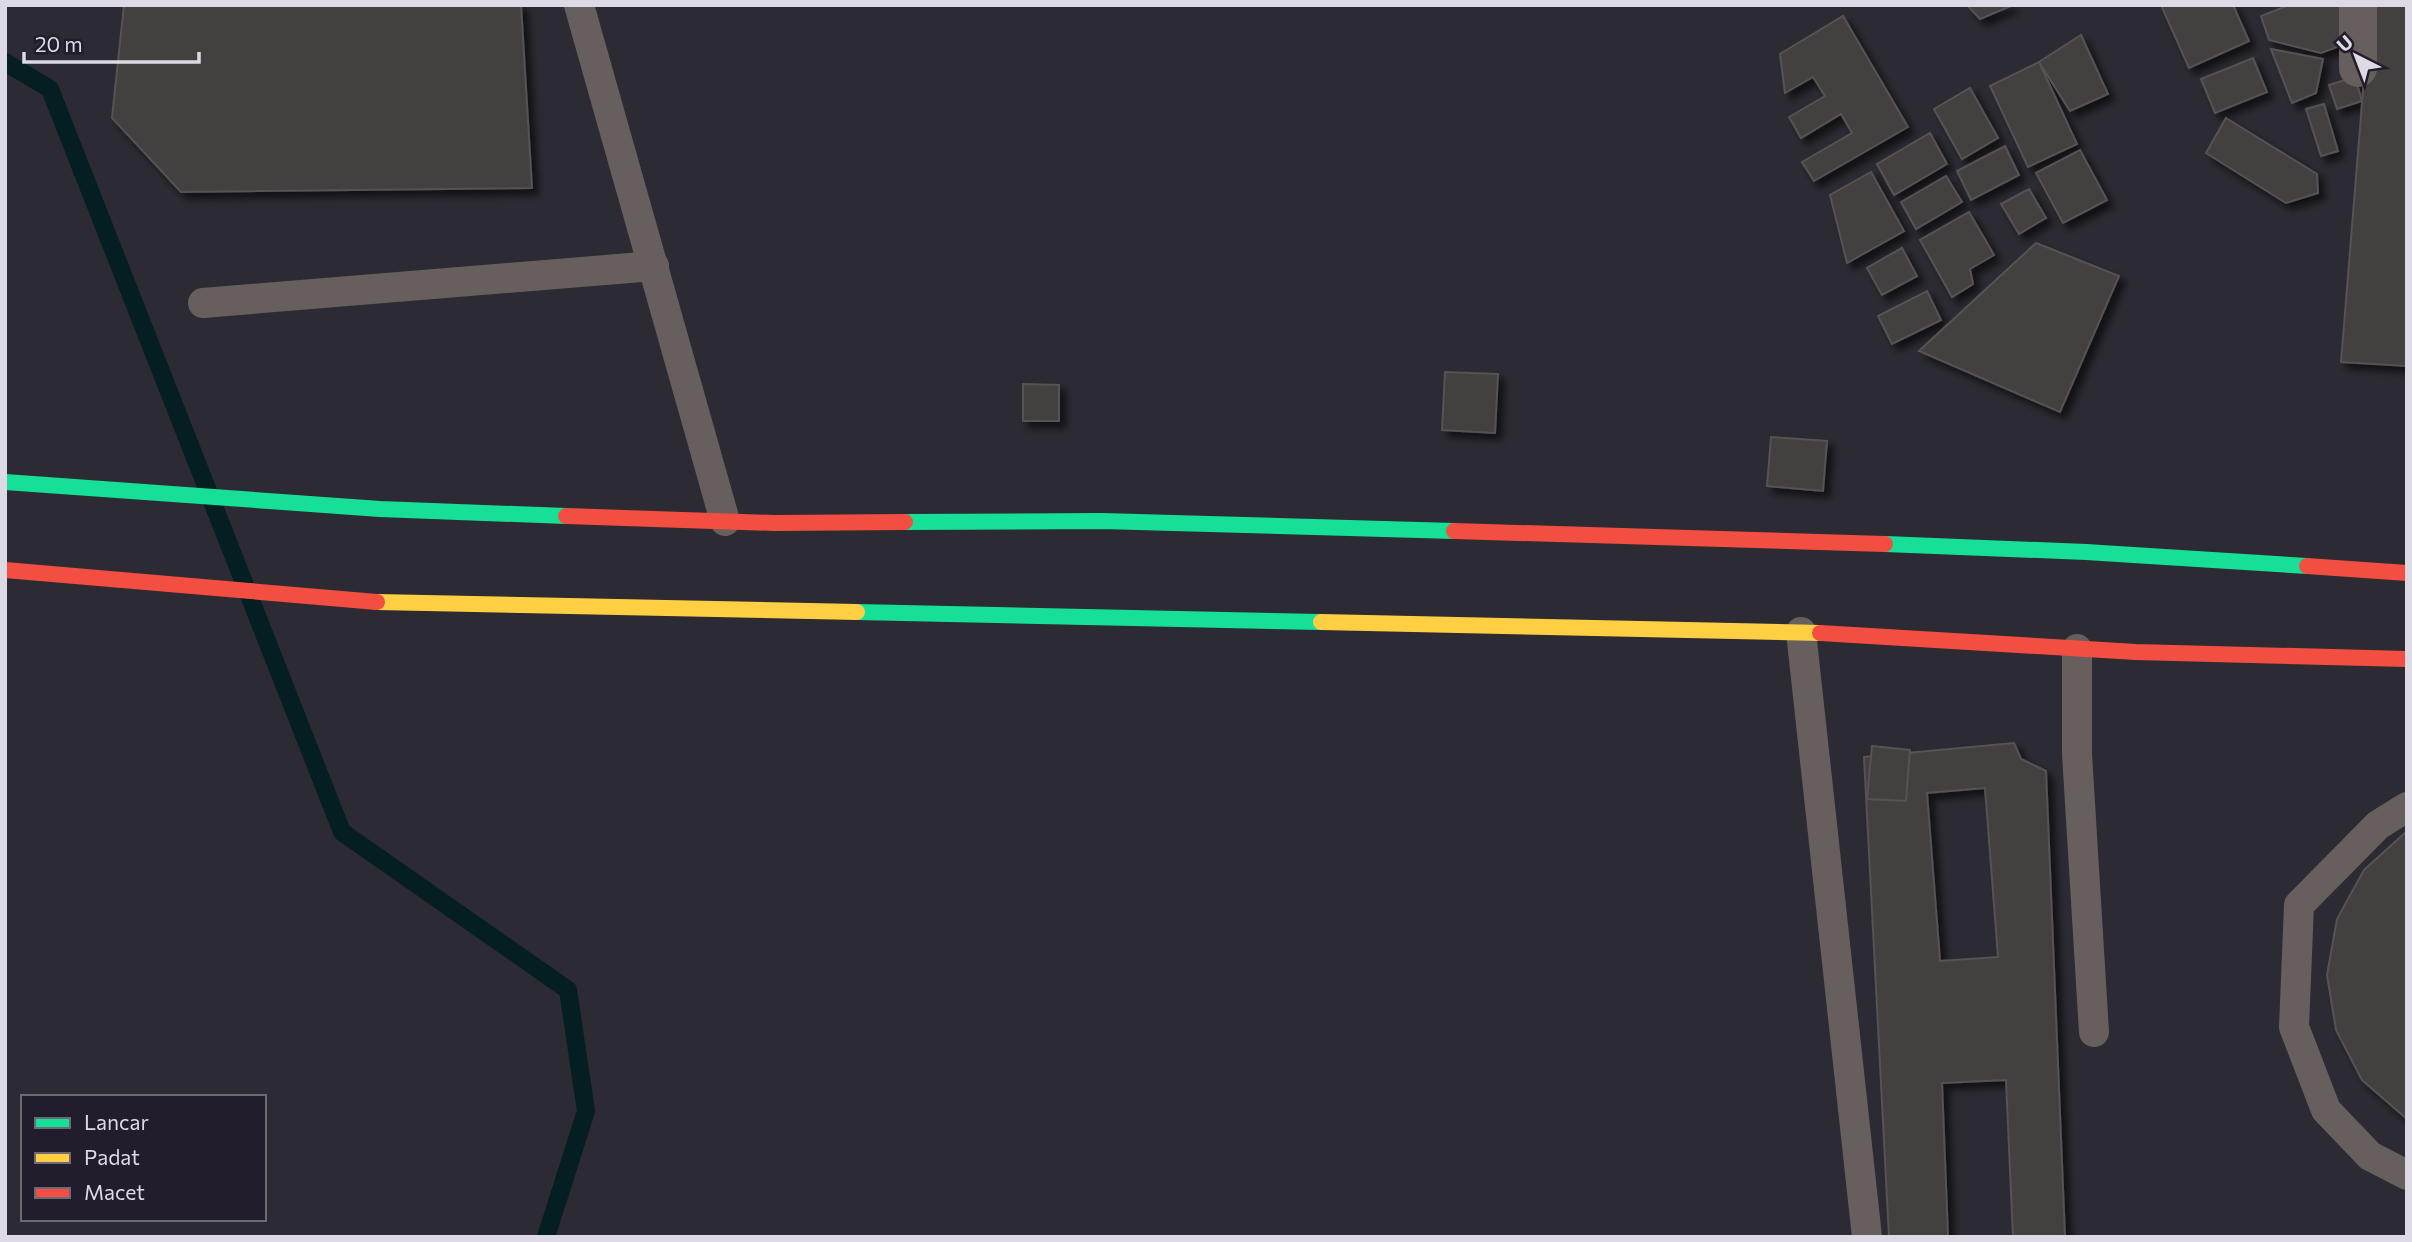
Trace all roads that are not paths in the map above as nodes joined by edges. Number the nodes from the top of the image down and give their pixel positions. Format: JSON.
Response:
{"nodes":[{"id":1,"x":579,"y":5,"type":"edge"},
{"id":2,"x":2358,"y":5,"type":"edge"},
{"id":3,"x":2358,"y":68,"type":"dead end"},
{"id":4,"x":654,"y":266,"type":"junction"},
{"id":5,"x":203,"y":303,"type":"dead end"},
{"id":6,"x":5,"y":482,"type":"edge"},
{"id":7,"x":725,"y":521,"type":"junction"},
{"id":8,"x":5,"y":570,"type":"edge"},
{"id":9,"x":2407,"y":573,"type":"edge"},
{"id":10,"x":1801,"y":632,"type":"junction"},
{"id":11,"x":2077,"y":649,"type":"junction"},
{"id":12,"x":2407,"y":659,"type":"edge"},
{"id":13,"x":2407,"y":807,"type":"edge"},
{"id":14,"x":2094,"y":1032,"type":"dead end"},
{"id":15,"x":2407,"y":1175,"type":"edge"},
{"id":16,"x":1867,"y":1237,"type":"edge"}],
"edges":[{"from":1,"to":4,"type":"lane"},
{"from":2,"to":3,"type":"street"},
{"from":4,"to":5,"type":"lane"},
{"from":4,"to":7,"type":"lane"},
{"from":6,"to":7,"type":"main road"},
{"from":7,"to":9,"type":"main road"},
{"from":8,"to":10,"type":"main road"},
{"from":10,"to":11,"type":"main road"},
{"from":10,"to":16,"type":"lane"},
{"from":11,"to":12,"type":"main road"},
{"from":11,"to":14,"type":"lane"},
{"from":13,"to":15,"type":"lane"}]}
